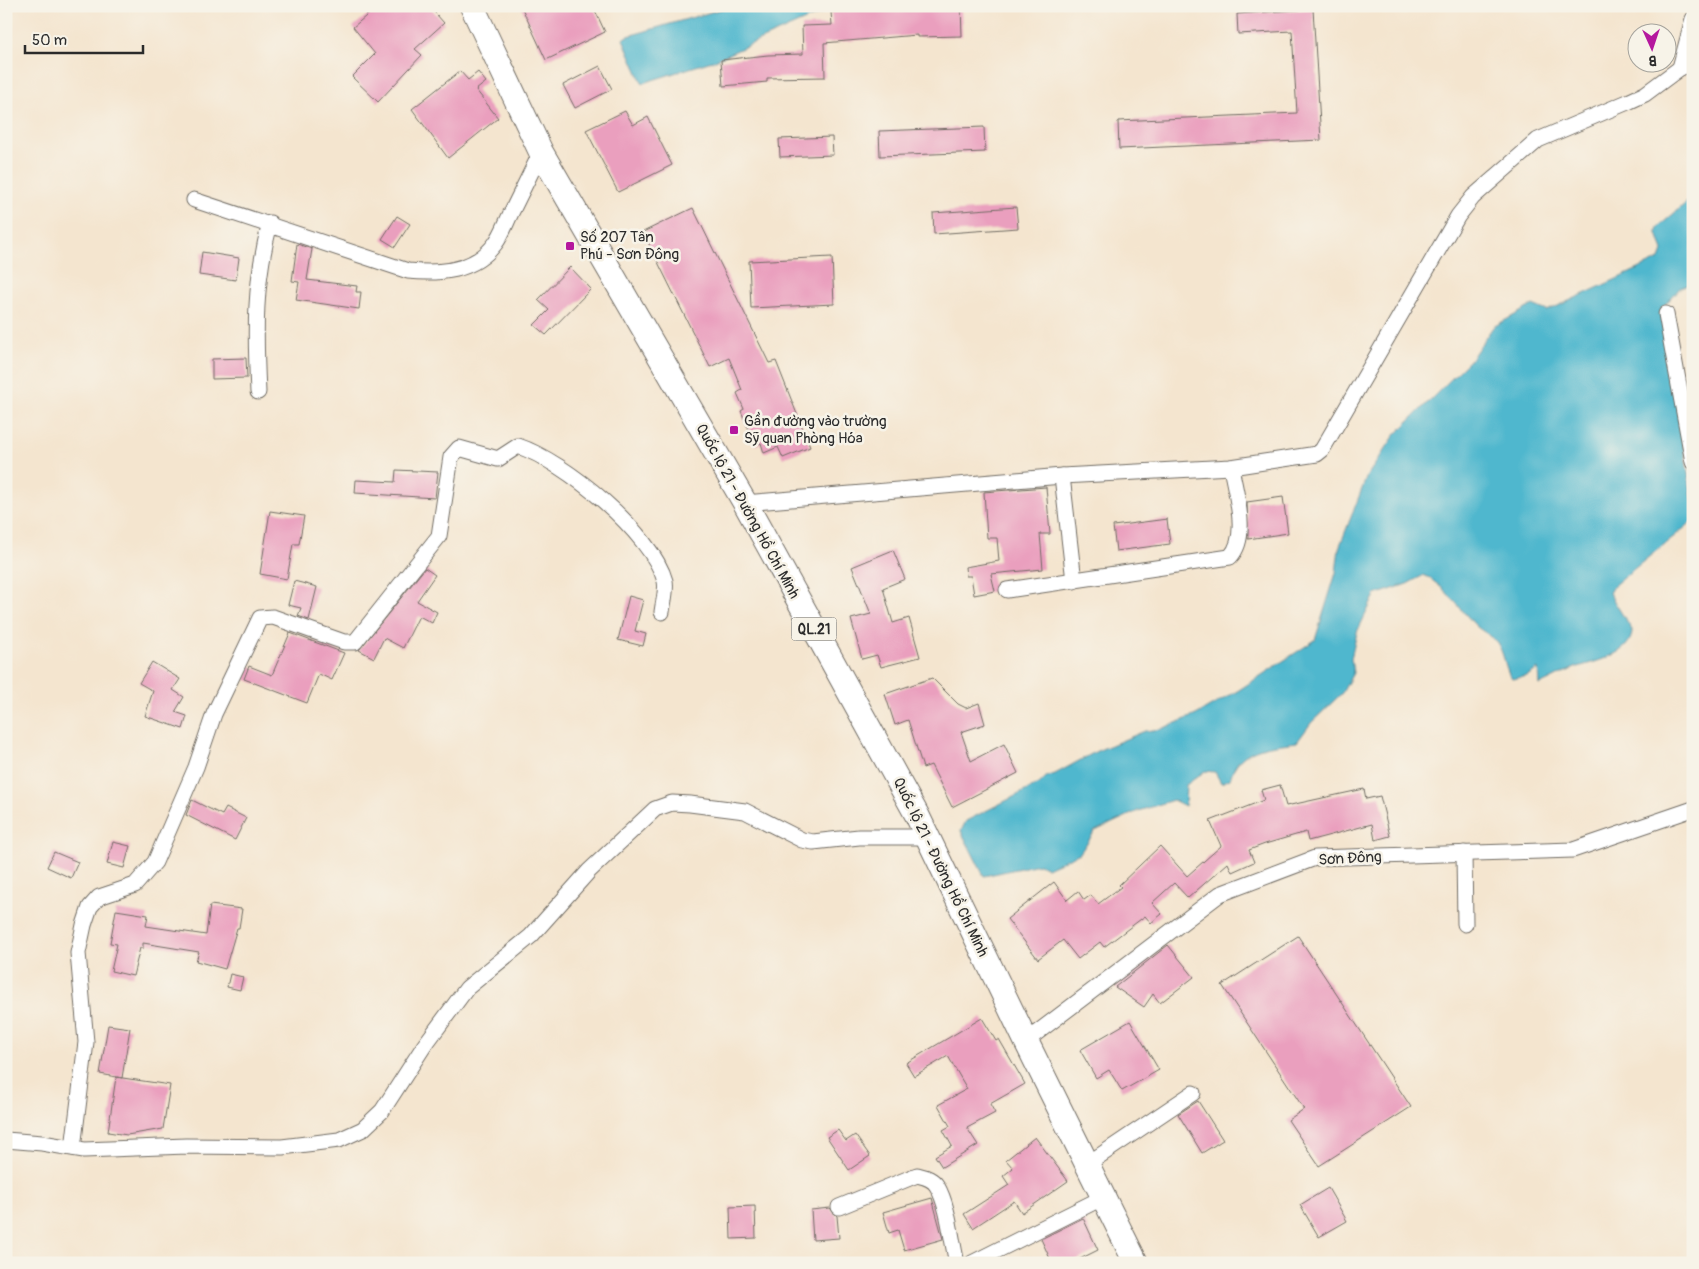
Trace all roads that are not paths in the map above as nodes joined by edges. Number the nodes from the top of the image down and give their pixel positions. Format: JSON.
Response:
{"nodes":[{"id":1,"x":472,"y":6,"type":"edge"},
{"id":2,"x":1693,"y":19,"type":"edge"},
{"id":3,"x":1686,"y":65,"type":"edge"},
{"id":4,"x":541,"y":152,"type":"junction"},
{"id":5,"x":194,"y":200,"type":"dead end"},
{"id":6,"x":270,"y":224,"type":"junction"},
{"id":7,"x":1666,"y":314,"type":"dead end"},
{"id":8,"x":258,"y":392,"type":"dead end"},
{"id":9,"x":1693,"y":462,"type":"edge"},
{"id":10,"x":1231,"y":466,"type":"junction"},
{"id":11,"x":1062,"y":476,"type":"junction"},
{"id":12,"x":745,"y":503,"type":"junction"},
{"id":13,"x":1074,"y":580,"type":"junction"},
{"id":14,"x":1007,"y":590,"type":"dead end"},
{"id":15,"x":662,"y":612,"type":"dead end"},
{"id":16,"x":1693,"y":809,"type":"edge"},
{"id":17,"x":928,"y":837,"type":"junction"},
{"id":18,"x":1464,"y":853,"type":"junction"},
{"id":19,"x":1465,"y":924,"type":"dead end"},
{"id":20,"x":1026,"y":1041,"type":"junction"},
{"id":21,"x":1193,"y":1093,"type":"dead end"},
{"id":22,"x":6,"y":1140,"type":"edge"},
{"id":23,"x":73,"y":1148,"type":"junction"},
{"id":24,"x":1086,"y":1164,"type":"junction"},
{"id":25,"x":1102,"y":1198,"type":"junction"},
{"id":26,"x":839,"y":1206,"type":"dead end"},
{"id":27,"x":957,"y":1263,"type":"edge"},
{"id":28,"x":972,"y":1263,"type":"edge"},
{"id":29,"x":1136,"y":1263,"type":"edge"}],
"edges":[{"from":1,"to":4,"type":"highway","name":"Quốc lộ 21 - Đường Hồ Chí Minh","number":"QL.21"},
{"from":2,"to":3,"type":"street"},
{"from":3,"to":10,"type":"street"},
{"from":4,"to":6,"type":"street"},
{"from":4,"to":12,"type":"highway","name":"Quốc lộ 21 - Đường Hồ Chí Minh","number":"QL.21"},
{"from":5,"to":6,"type":"street"},
{"from":6,"to":8,"type":"street"},
{"from":7,"to":9,"type":"street"},
{"from":10,"to":11,"type":"street"},
{"from":10,"to":13,"type":"street"},
{"from":11,"to":12,"type":"street"},
{"from":11,"to":13,"type":"street"},
{"from":12,"to":17,"type":"highway","name":"Quốc lộ 21 - Đường Hồ Chí Minh","number":"QL.21"},
{"from":13,"to":14,"type":"street"},
{"from":15,"to":23,"type":"street"},
{"from":16,"to":18,"type":"street","name":"Sơn Đông"},
{"from":17,"to":20,"type":"highway","name":"Quốc lộ 21 - Đường Hồ Chí Minh","number":"QL.21"},
{"from":17,"to":23,"type":"street"},
{"from":18,"to":19,"type":"street"},
{"from":18,"to":20,"type":"street","name":"Sơn Đông"},
{"from":20,"to":24,"type":"highway","name":"Quốc lộ 21 - Đường Hồ Chí Minh","number":"QL.21"},
{"from":21,"to":24,"type":"street"},
{"from":22,"to":23,"type":"street"},
{"from":24,"to":25,"type":"highway","name":"Quốc lộ 21 - Đường Hồ Chí Minh","number":"QL.21"},
{"from":25,"to":28,"type":"street"},
{"from":25,"to":29,"type":"highway","name":"Quốc lộ 21 - Đường Hồ Chí Minh","number":"QL.21"},
{"from":26,"to":27,"type":"street"}]}
